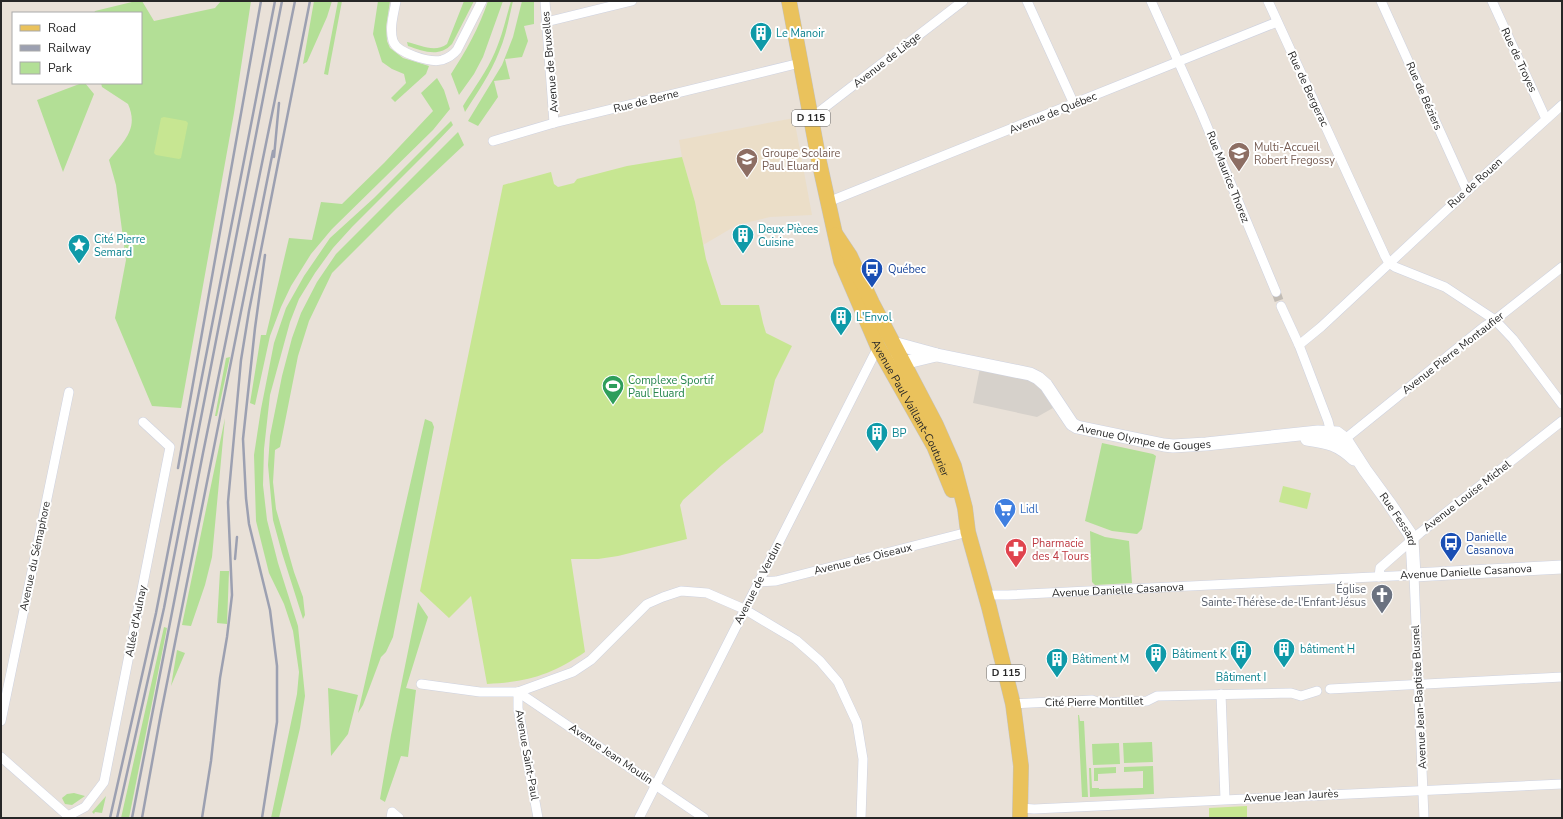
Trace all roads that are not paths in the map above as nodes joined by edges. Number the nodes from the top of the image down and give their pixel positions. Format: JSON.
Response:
{"nodes":[{"id":1,"x":396,"y":1,"type":"edge"},
{"id":2,"x":545,"y":1,"type":"edge"},
{"id":3,"x":632,"y":1,"type":"edge"},
{"id":4,"x":789,"y":1,"type":"edge"},
{"id":5,"x":964,"y":1,"type":"edge"},
{"id":6,"x":1027,"y":1,"type":"edge"},
{"id":7,"x":1151,"y":1,"type":"edge"},
{"id":8,"x":1268,"y":1,"type":"edge"},
{"id":9,"x":1381,"y":1,"type":"edge"},
{"id":10,"x":1492,"y":1,"type":"edge"},
{"id":11,"x":482,"y":2,"type":"edge"},
{"id":12,"x":546,"y":22,"type":"junction"},
{"id":13,"x":1277,"y":22,"type":"junction"},
{"id":14,"x":800,"y":62,"type":"junction"},
{"id":15,"x":1179,"y":62,"type":"junction"},
{"id":16,"x":1074,"y":104,"type":"junction"},
{"id":17,"x":1562,"y":105,"type":"edge"},
{"id":18,"x":811,"y":118,"type":"junction"},
{"id":19,"x":1546,"y":120,"type":"junction"},
{"id":20,"x":554,"y":124,"type":"junction"},
{"id":21,"x":493,"y":141,"type":"dead end"},
{"id":22,"x":1467,"y":191,"type":"junction"},
{"id":23,"x":828,"y":202,"type":"junction"},
{"id":24,"x":836,"y":235,"type":"junction"},
{"id":25,"x":1389,"y":263,"type":"junction"},
{"id":26,"x":1562,"y":267,"type":"edge"},
{"id":27,"x":1276,"y":292,"type":"tunnel mouth"},
{"id":28,"x":1281,"y":306,"type":"tunnel mouth"},
{"id":29,"x":1495,"y":320,"type":"junction"},
{"id":30,"x":886,"y":345,"type":"junction"},
{"id":31,"x":1299,"y":345,"type":"junction"},
{"id":32,"x":938,"y":355,"type":"junction"},
{"id":33,"x":903,"y":363,"type":"junction"},
{"id":34,"x":69,"y":392,"type":"dead end"},
{"id":35,"x":1562,"y":404,"type":"edge"},
{"id":36,"x":1562,"y":421,"type":"edge"},
{"id":37,"x":142,"y":422,"type":"dead end"},
{"id":38,"x":1338,"y":441,"type":"junction"},
{"id":39,"x":968,"y":532,"type":"junction"},
{"id":40,"x":1412,"y":540,"type":"junction"},
{"id":41,"x":1562,"y":567,"type":"edge"},
{"id":42,"x":1414,"y":575,"type":"junction"},
{"id":43,"x":1379,"y":577,"type":"junction"},
{"id":44,"x":758,"y":582,"type":"junction"},
{"id":45,"x":986,"y":595,"type":"junction"},
{"id":46,"x":744,"y":609,"type":"junction"},
{"id":47,"x":1562,"y":677,"type":"edge"},
{"id":48,"x":421,"y":684,"type":"dead end"},
{"id":49,"x":1418,"y":685,"type":"junction"},
{"id":50,"x":1330,"y":689,"type":"dead end"},
{"id":51,"x":1317,"y":691,"type":"dead end"},
{"id":52,"x":518,"y":692,"type":"junction"},
{"id":53,"x":1221,"y":694,"type":"junction"},
{"id":54,"x":1014,"y":704,"type":"junction"},
{"id":55,"x":1,"y":720,"type":"edge"},
{"id":56,"x":1,"y":757,"type":"edge"},
{"id":57,"x":1562,"y":784,"type":"edge"},
{"id":58,"x":656,"y":785,"type":"junction"},
{"id":59,"x":1423,"y":791,"type":"junction"},
{"id":60,"x":1225,"y":800,"type":"junction"},
{"id":61,"x":1020,"y":813,"type":"edge"},
{"id":62,"x":68,"y":817,"type":"edge"},
{"id":63,"x":538,"y":818,"type":"edge"},
{"id":64,"x":639,"y":818,"type":"edge"},
{"id":65,"x":704,"y":818,"type":"edge"},
{"id":66,"x":862,"y":818,"type":"edge"},
{"id":67,"x":1424,"y":818,"type":"edge"}],
"edges":[{"from":1,"to":11,"type":"street"},
{"from":2,"to":12,"type":"street","name":"Avenue de Bruxelles"},
{"from":3,"to":12,"type":"street"},
{"from":4,"to":14,"type":"main road","name":"Avenue Paul Vaillant-Couturier","number":"D 115"},
{"from":5,"to":18,"type":"street","name":"Avenue de Liège"},
{"from":6,"to":16,"type":"street"},
{"from":7,"to":15,"type":"street","name":"Rue Maurice Thorez"},
{"from":8,"to":13,"type":"street","name":"Rue de Bergerac"},
{"from":9,"to":22,"type":"street","name":"Rue de Béziers"},
{"from":10,"to":19,"type":"street","name":"Rue de Troyes"},
{"from":12,"to":20,"type":"street","name":"Avenue de Bruxelles"},
{"from":13,"to":15,"type":"street","name":"Avenue de Québec"},
{"from":13,"to":25,"type":"street","name":"Rue de Bergerac"},
{"from":14,"to":18,"type":"main road","name":"Avenue Paul Vaillant-Couturier","number":"D 115"},
{"from":14,"to":20,"type":"street","name":"Rue de Berne"},
{"from":15,"to":16,"type":"street","name":"Avenue de Québec"},
{"from":15,"to":27,"type":"street","name":"Rue Maurice Thorez"},
{"from":16,"to":23,"type":"street","name":"Avenue de Québec"},
{"from":17,"to":19,"type":"street","name":"Rue de Rouen"},
{"from":18,"to":23,"type":"main road","name":"Avenue Paul Vaillant-Couturier","number":"D 115"},
{"from":19,"to":22,"type":"street","name":"Rue de Rouen"},
{"from":20,"to":21,"type":"street","name":"Rue de Berne"},
{"from":22,"to":25,"type":"street","name":"Rue de Rouen"},
{"from":23,"to":24,"type":"main road","name":"Avenue Paul Vaillant-Couturier","number":"D 115"},
{"from":24,"to":30,"type":"main road","name":"Avenue Paul Vaillant-Couturier","number":"D 115"},
{"from":24,"to":30,"type":"main road","name":"Avenue Paul Vaillant-Couturier","number":"D 115"},
{"from":25,"to":29,"type":"street"},
{"from":25,"to":31,"type":"street","name":"Rue de Rouen"},
{"from":26,"to":29,"type":"street","name":"Avenue Pierre Montaufier"},
{"from":28,"to":31,"type":"street"},
{"from":29,"to":35,"type":"street"},
{"from":29,"to":38,"type":"street","name":"Avenue Pierre Montaufier"},
{"from":30,"to":32,"type":"street","name":"Avenue Olympe de Gouges"},
{"from":30,"to":33,"type":"main road","name":"Avenue Paul Vaillant-Couturier","number":"D 115"},
{"from":30,"to":39,"type":"main road","name":"Avenue Paul Vaillant-Couturier","number":"D 115"},
{"from":30,"to":44,"type":"street","name":"Avenue de Verdun"},
{"from":31,"to":38,"type":"street"},
{"from":32,"to":33,"type":"street","name":"Avenue Olympe de Gouges"},
{"from":32,"to":38,"type":"street","name":"Avenue Olympe de Gouges"},
{"from":33,"to":39,"type":"main road","name":"Avenue Paul Vaillant-Couturier","number":"D 115"},
{"from":34,"to":55,"type":"street","name":"Avenue du Sémaphore"},
{"from":36,"to":40,"type":"street","name":"Avenue Louise Michel"},
{"from":37,"to":62,"type":"street","name":"Allée d'Aulnay"},
{"from":38,"to":40,"type":"street","name":"Rue Fessard"},
{"from":39,"to":44,"type":"street","name":"Avenue des Oiseaux"},
{"from":39,"to":45,"type":"main road","name":"Avenue Paul Vaillant-Couturier","number":"D 115"},
{"from":40,"to":42,"type":"street","name":"Rue Fessard"},
{"from":40,"to":43,"type":"street","name":"Avenue Louise Michel"},
{"from":41,"to":42,"type":"street","name":"Avenue Danielle Casanova"},
{"from":42,"to":43,"type":"street","name":"Avenue Danielle Casanova"},
{"from":42,"to":49,"type":"street","name":"Avenue Jean-Baptiste Busnel"},
{"from":43,"to":45,"type":"street","name":"Avenue Danielle Casanova"},
{"from":44,"to":46,"type":"street","name":"Avenue de Verdun"},
{"from":45,"to":54,"type":"main road","name":"Avenue Paul Vaillant-Couturier","number":"D 115"},
{"from":46,"to":52,"type":"street"},
{"from":46,"to":58,"type":"street","name":"Avenue de Verdun"},
{"from":46,"to":66,"type":"street"},
{"from":47,"to":49,"type":"street"},
{"from":48,"to":52,"type":"street"},
{"from":49,"to":50,"type":"street"},
{"from":49,"to":59,"type":"street","name":"Avenue Jean-Baptiste Busnel"},
{"from":51,"to":53,"type":"street","name":"Cité Pierre Montillet"},
{"from":52,"to":58,"type":"street","name":"Avenue Jean Moulin"},
{"from":52,"to":63,"type":"street","name":"Avenue Saint-Paul"},
{"from":53,"to":54,"type":"street","name":"Cité Pierre Montillet"},
{"from":53,"to":60,"type":"street"},
{"from":54,"to":61,"type":"main road","name":"Avenue Paul Vaillant-Couturier","number":"D 115"},
{"from":56,"to":62,"type":"street"},
{"from":57,"to":59,"type":"street","name":"Avenue Jean Jaurès"},
{"from":58,"to":64,"type":"street","name":"Avenue de Verdun"},
{"from":58,"to":65,"type":"street","name":"Avenue Jean Moulin"},
{"from":59,"to":60,"type":"street","name":"Avenue Jean Jaurès"},
{"from":59,"to":67,"type":"street","name":"Avenue Jean-Baptiste Busnel"},
{"from":60,"to":61,"type":"street","name":"Avenue Jean Jaurès"}]}
